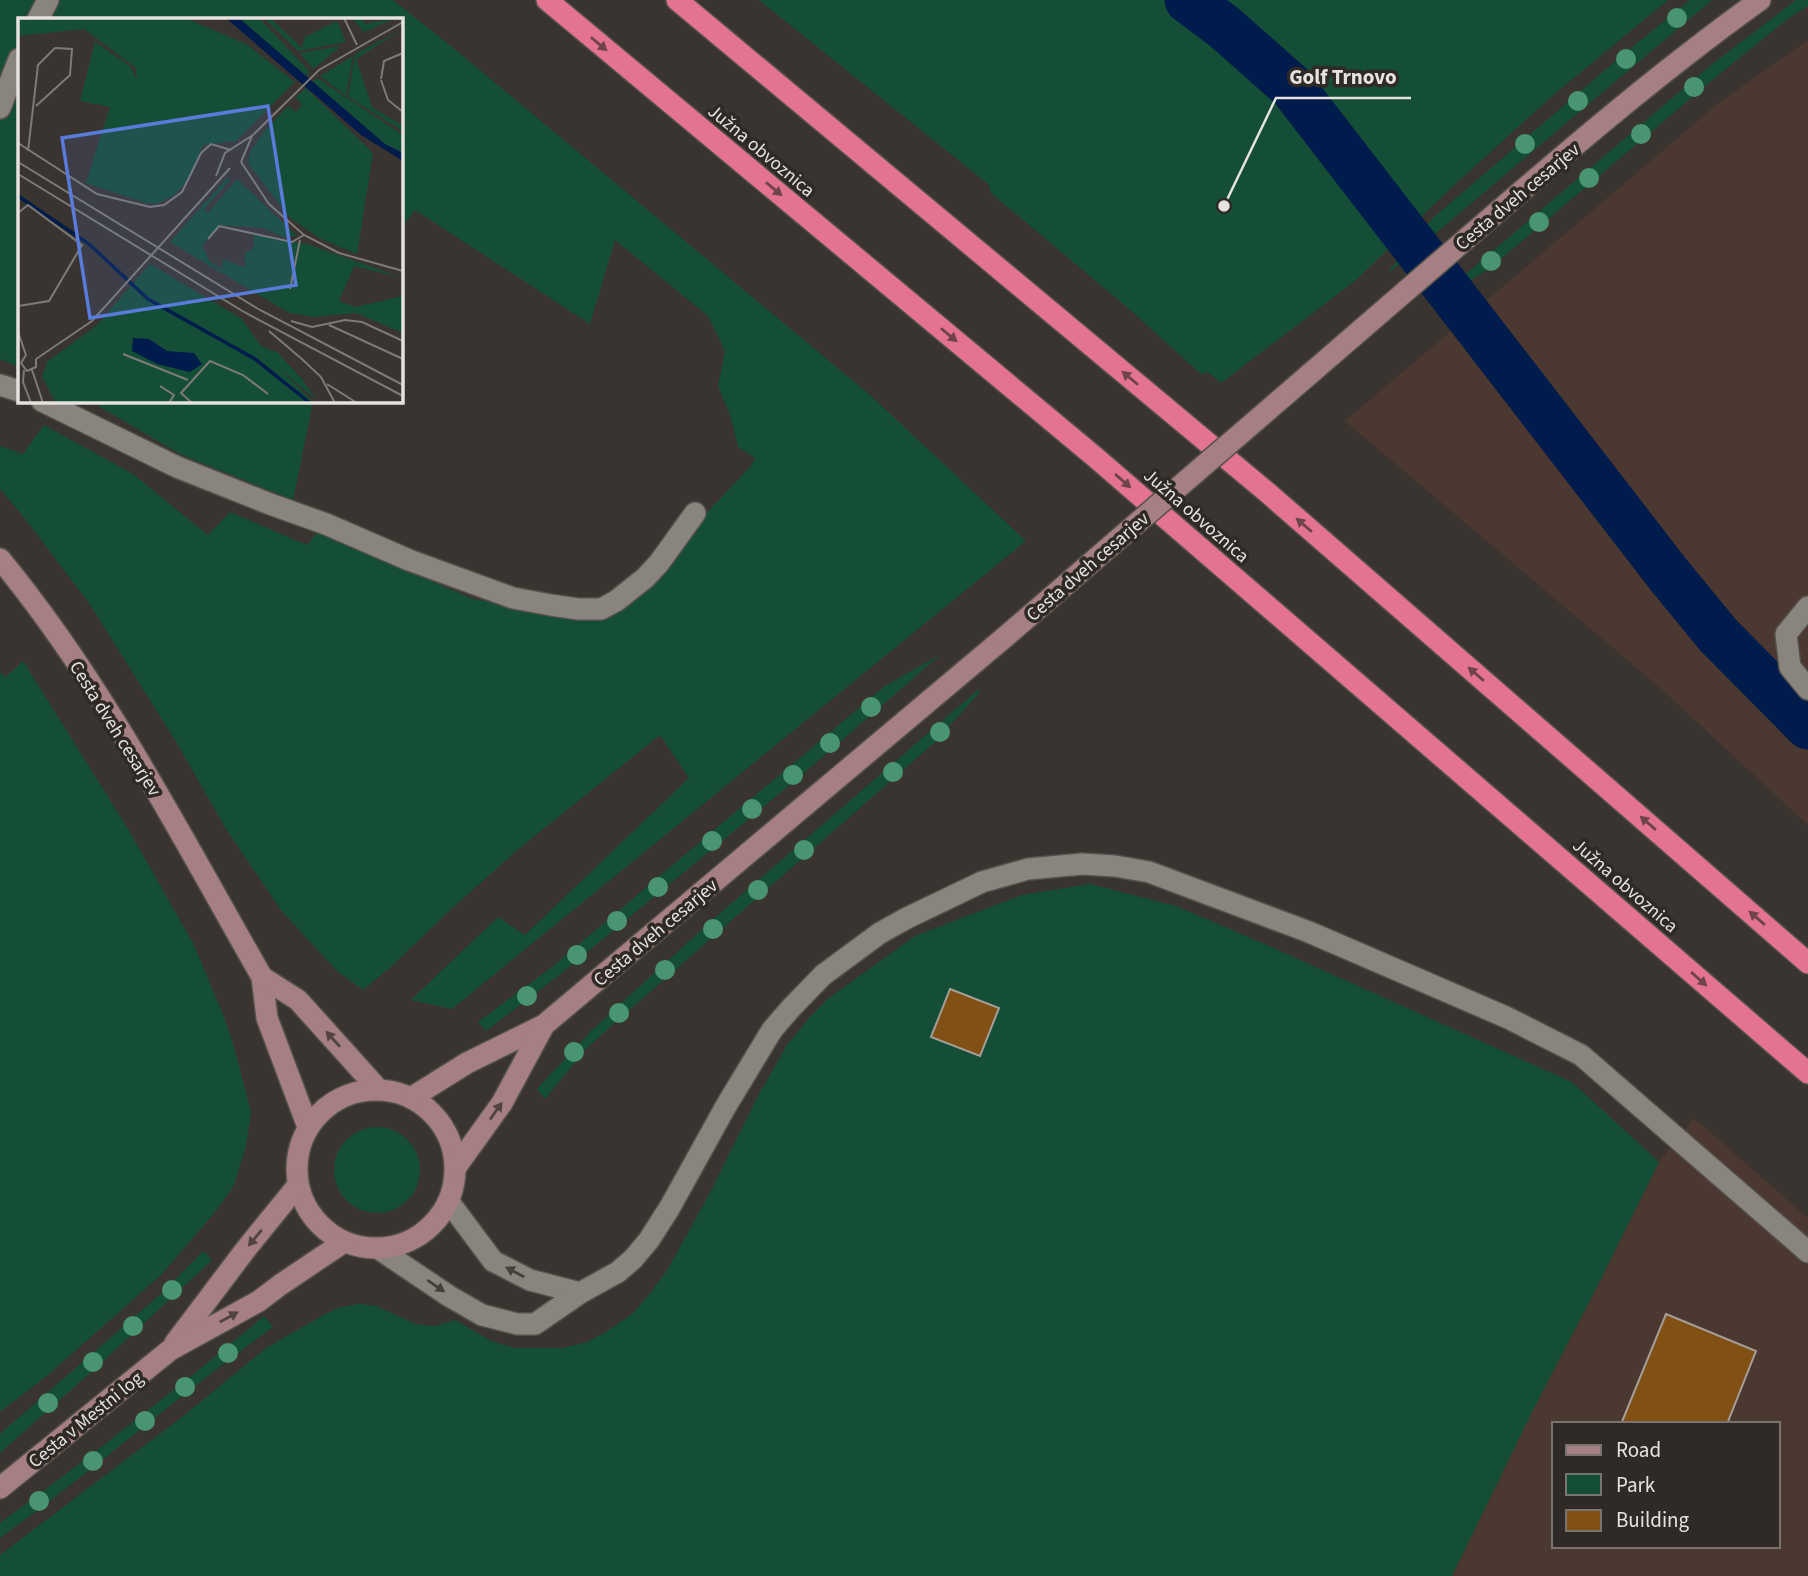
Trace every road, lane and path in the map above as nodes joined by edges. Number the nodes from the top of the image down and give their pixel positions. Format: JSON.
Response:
{"nodes":[{"id":1,"x":48,"y":0,"type":"edge"},
{"id":2,"x":547,"y":0,"type":"edge"},
{"id":3,"x":677,"y":0,"type":"edge"},
{"id":4,"x":1760,"y":0,"type":"edge"},
{"id":5,"x":38,"y":18,"type":"edge"},
{"id":6,"x":18,"y":63,"type":"edge"},
{"id":7,"x":0,"y":108,"type":"edge"},
{"id":8,"x":0,"y":384,"type":"edge"},
{"id":9,"x":18,"y":391,"type":"edge"},
{"id":10,"x":44,"y":402,"type":"edge"},
{"id":11,"x":695,"y":513,"type":"dead end"},
{"id":12,"x":0,"y":559,"type":"edge"},
{"id":13,"x":1808,"y":607,"type":"edge"},
{"id":14,"x":1808,"y":689,"type":"edge"},
{"id":15,"x":1808,"y":963,"type":"edge"},
{"id":16,"x":262,"y":977,"type":"junction"},
{"id":17,"x":544,"y":1025,"type":"junction"},
{"id":18,"x":1808,"y":1073,"type":"edge"},
{"id":19,"x":379,"y":1090,"type":"junction"},
{"id":20,"x":411,"y":1098,"type":"junction"},
{"id":21,"x":308,"y":1128,"type":"junction"},
{"id":22,"x":456,"y":1167,"type":"junction"},
{"id":23,"x":298,"y":1185,"type":"junction"},
{"id":24,"x":449,"y":1202,"type":"junction"},
{"id":25,"x":344,"y":1242,"type":"junction"},
{"id":26,"x":379,"y":1248,"type":"junction"},
{"id":27,"x":1808,"y":1252,"type":"edge"},
{"id":28,"x":580,"y":1293,"type":"junction"},
{"id":29,"x":170,"y":1350,"type":"junction"},
{"id":30,"x":0,"y":1488,"type":"edge"}],
"edges":[{"from":1,"to":5,"type":"street"},
{"from":2,"to":18,"type":"highway","name":"Južna obvoznica","one_way":true},
{"from":15,"to":3,"type":"highway","one_way":true},
{"from":4,"to":17,"type":"street","name":"Cesta dveh cesarjev","bridge":true},
{"from":6,"to":7,"type":"street"},
{"from":8,"to":9,"type":"street"},
{"from":10,"to":11,"type":"street"},
{"from":12,"to":16,"type":"street","name":"Cesta dveh cesarjev"},
{"from":13,"to":14,"type":"street"},
{"from":19,"to":16,"type":"street","name":"Cesta dveh cesarjev","one_way":true},
{"from":16,"to":21,"type":"street","name":"Cesta dveh cesarjev"},
{"from":17,"to":20,"type":"street","name":"Cesta dveh cesarjev"},
{"from":22,"to":17,"type":"street","name":"Cesta dveh cesarjev","one_way":true},
{"from":19,"to":20,"type":"street"},
{"from":19,"to":21,"type":"street"},
{"from":20,"to":22,"type":"street"},
{"from":21,"to":23,"type":"street"},
{"from":22,"to":24,"type":"street"},
{"from":23,"to":25,"type":"street"},
{"from":23,"to":29,"type":"street","name":"Cesta v Mestni log","one_way":true},
{"from":24,"to":26,"type":"street"},
{"from":28,"to":24,"type":"street","one_way":true},
{"from":25,"to":26,"type":"street"},
{"from":29,"to":25,"type":"street","name":"Cesta v Mestni log","one_way":true},
{"from":26,"to":28,"type":"street","one_way":true},
{"from":27,"to":28,"type":"street"},
{"from":29,"to":30,"type":"street","name":"Cesta v Mestni log"}]}
